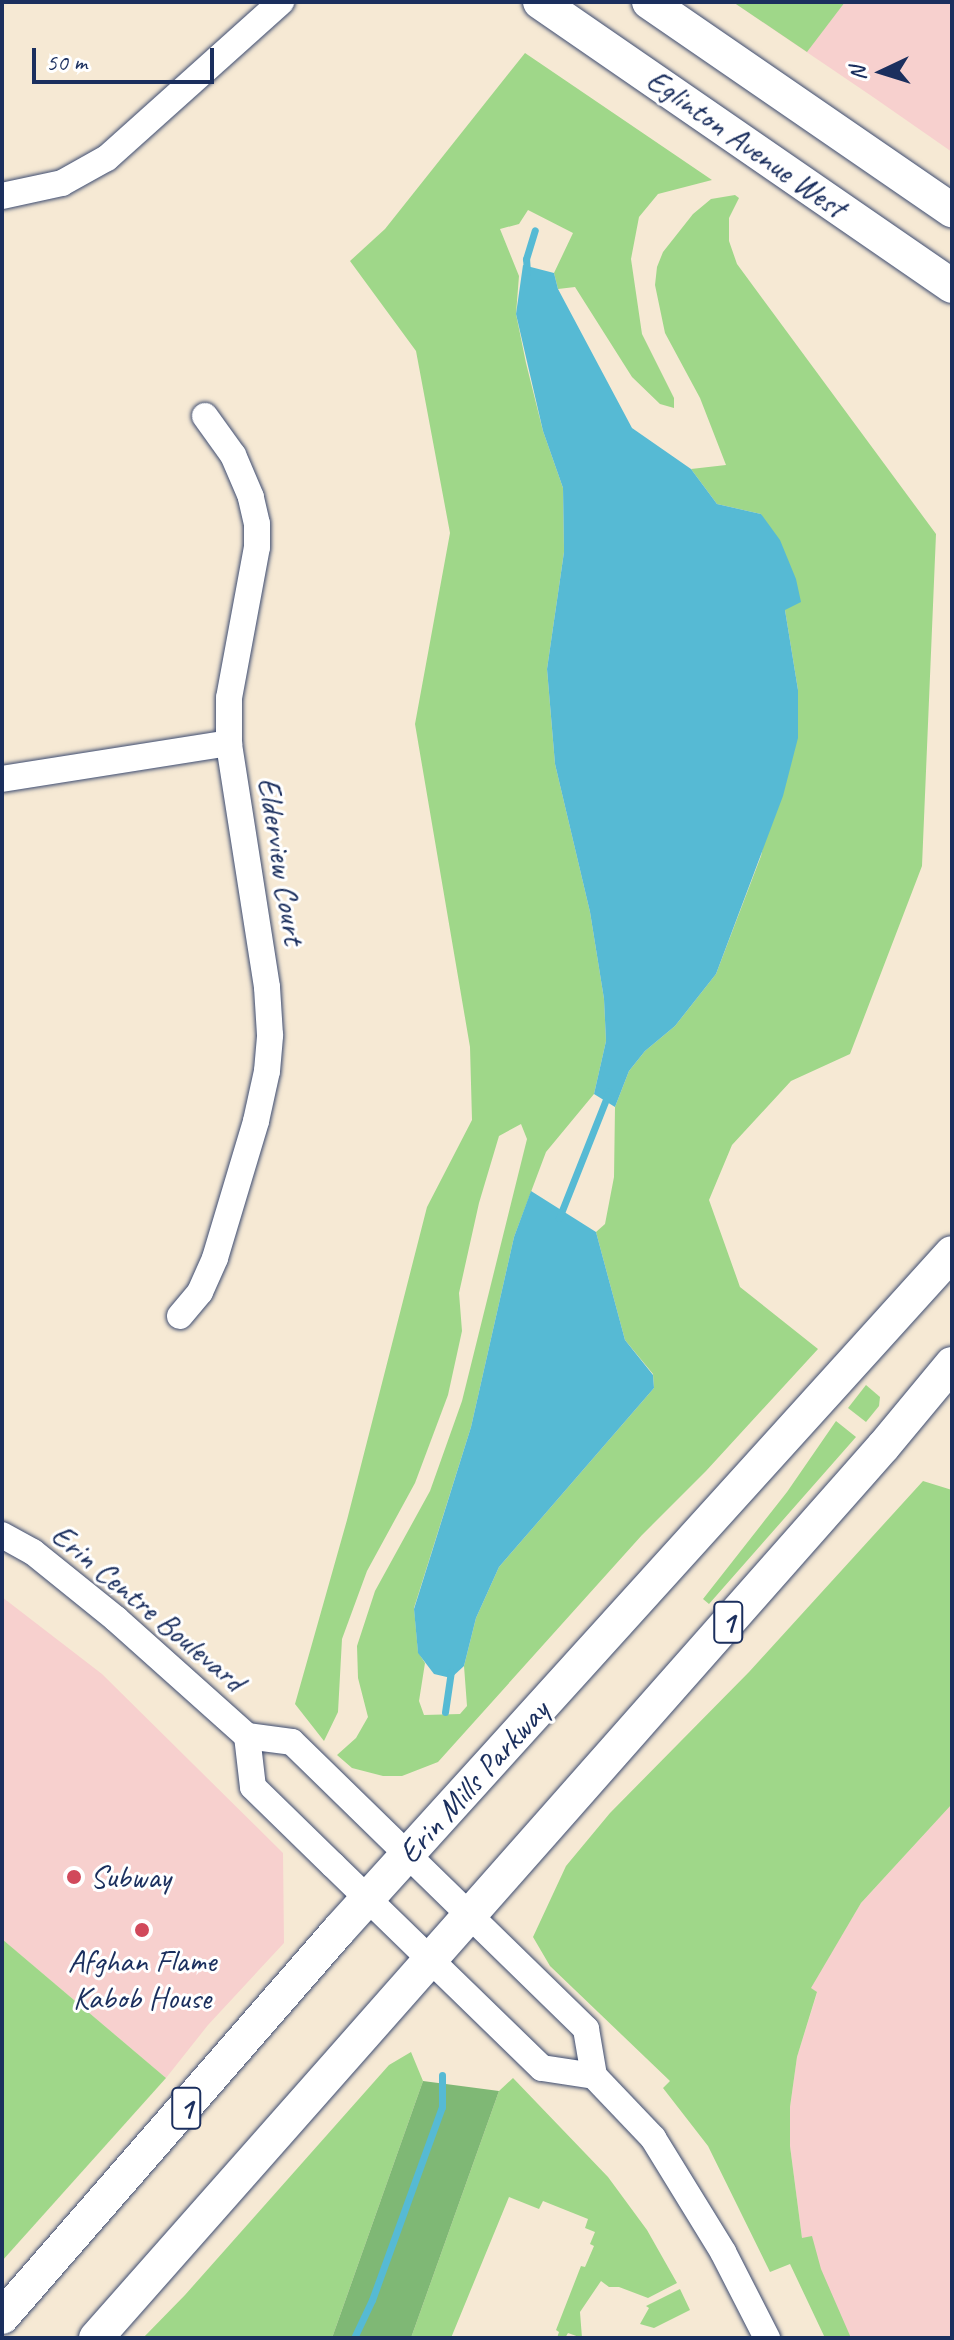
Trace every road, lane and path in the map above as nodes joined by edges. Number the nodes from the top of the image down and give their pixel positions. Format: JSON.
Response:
{"nodes":[{"id":1,"x":281,"y":2,"type":"edge"},
{"id":2,"x":540,"y":2,"type":"edge"},
{"id":3,"x":649,"y":2,"type":"edge"},
{"id":4,"x":2,"y":196,"type":"edge"},
{"id":5,"x":952,"y":210,"type":"edge"},
{"id":6,"x":952,"y":286,"type":"edge"},
{"id":7,"x":205,"y":416,"type":"dead end"},
{"id":8,"x":229,"y":743,"type":"junction"},
{"id":9,"x":2,"y":779,"type":"edge"},
{"id":10,"x":952,"y":1253,"type":"edge"},
{"id":11,"x":180,"y":1316,"type":"dead end"},
{"id":12,"x":952,"y":1364,"type":"edge"},
{"id":13,"x":2,"y":1535,"type":"edge"},
{"id":14,"x":247,"y":1736,"type":"junction"},
{"id":15,"x":408,"y":1855,"type":"junction"},
{"id":16,"x":368,"y":1899,"type":"junction"},
{"id":17,"x":469,"y":1915,"type":"junction"},
{"id":18,"x":430,"y":1959,"type":"junction"},
{"id":19,"x":594,"y":2076,"type":"junction"},
{"id":20,"x":2,"y":2317,"type":"edge"},
{"id":21,"x":96,"y":2338,"type":"edge"},
{"id":22,"x":767,"y":2338,"type":"edge"}],
"edges":[{"from":1,"to":4,"type":"street"},
{"from":2,"to":6,"type":"main road","name":"Eglinton Avenue West"},
{"from":3,"to":5,"type":"main road","name":"Eglinton Avenue West"},
{"from":7,"to":8,"type":"street","name":"Elderview Court"},
{"from":8,"to":9,"type":"street"},
{"from":8,"to":11,"type":"street","name":"Elderview Court"},
{"from":10,"to":15,"type":"main road","name":"Erin Mills Parkway","number":"1"},
{"from":12,"to":17,"type":"main road","number":"1"},
{"from":13,"to":14,"type":"street","name":"Erin Centre Boulevard"},
{"from":14,"to":15,"type":"street","name":"Erin Centre Boulevard"},
{"from":14,"to":16,"type":"street","name":"Erin Centre Boulevard"},
{"from":15,"to":16,"type":"main road","name":"Erin Mills Parkway","number":"1"},
{"from":15,"to":17,"type":"street","name":"Erin Centre Boulevard"},
{"from":16,"to":18,"type":"street","name":"Erin Centre Boulevard"},
{"from":16,"to":20,"type":"main road","name":"Erin Mills Parkway","number":"1"},
{"from":17,"to":18,"type":"main road","number":"1"},
{"from":17,"to":19,"type":"street","name":"Erin Centre Boulevard"},
{"from":18,"to":19,"type":"street","name":"Erin Centre Boulevard"},
{"from":18,"to":21,"type":"main road","number":"1"},
{"from":19,"to":22,"type":"street"}]}
